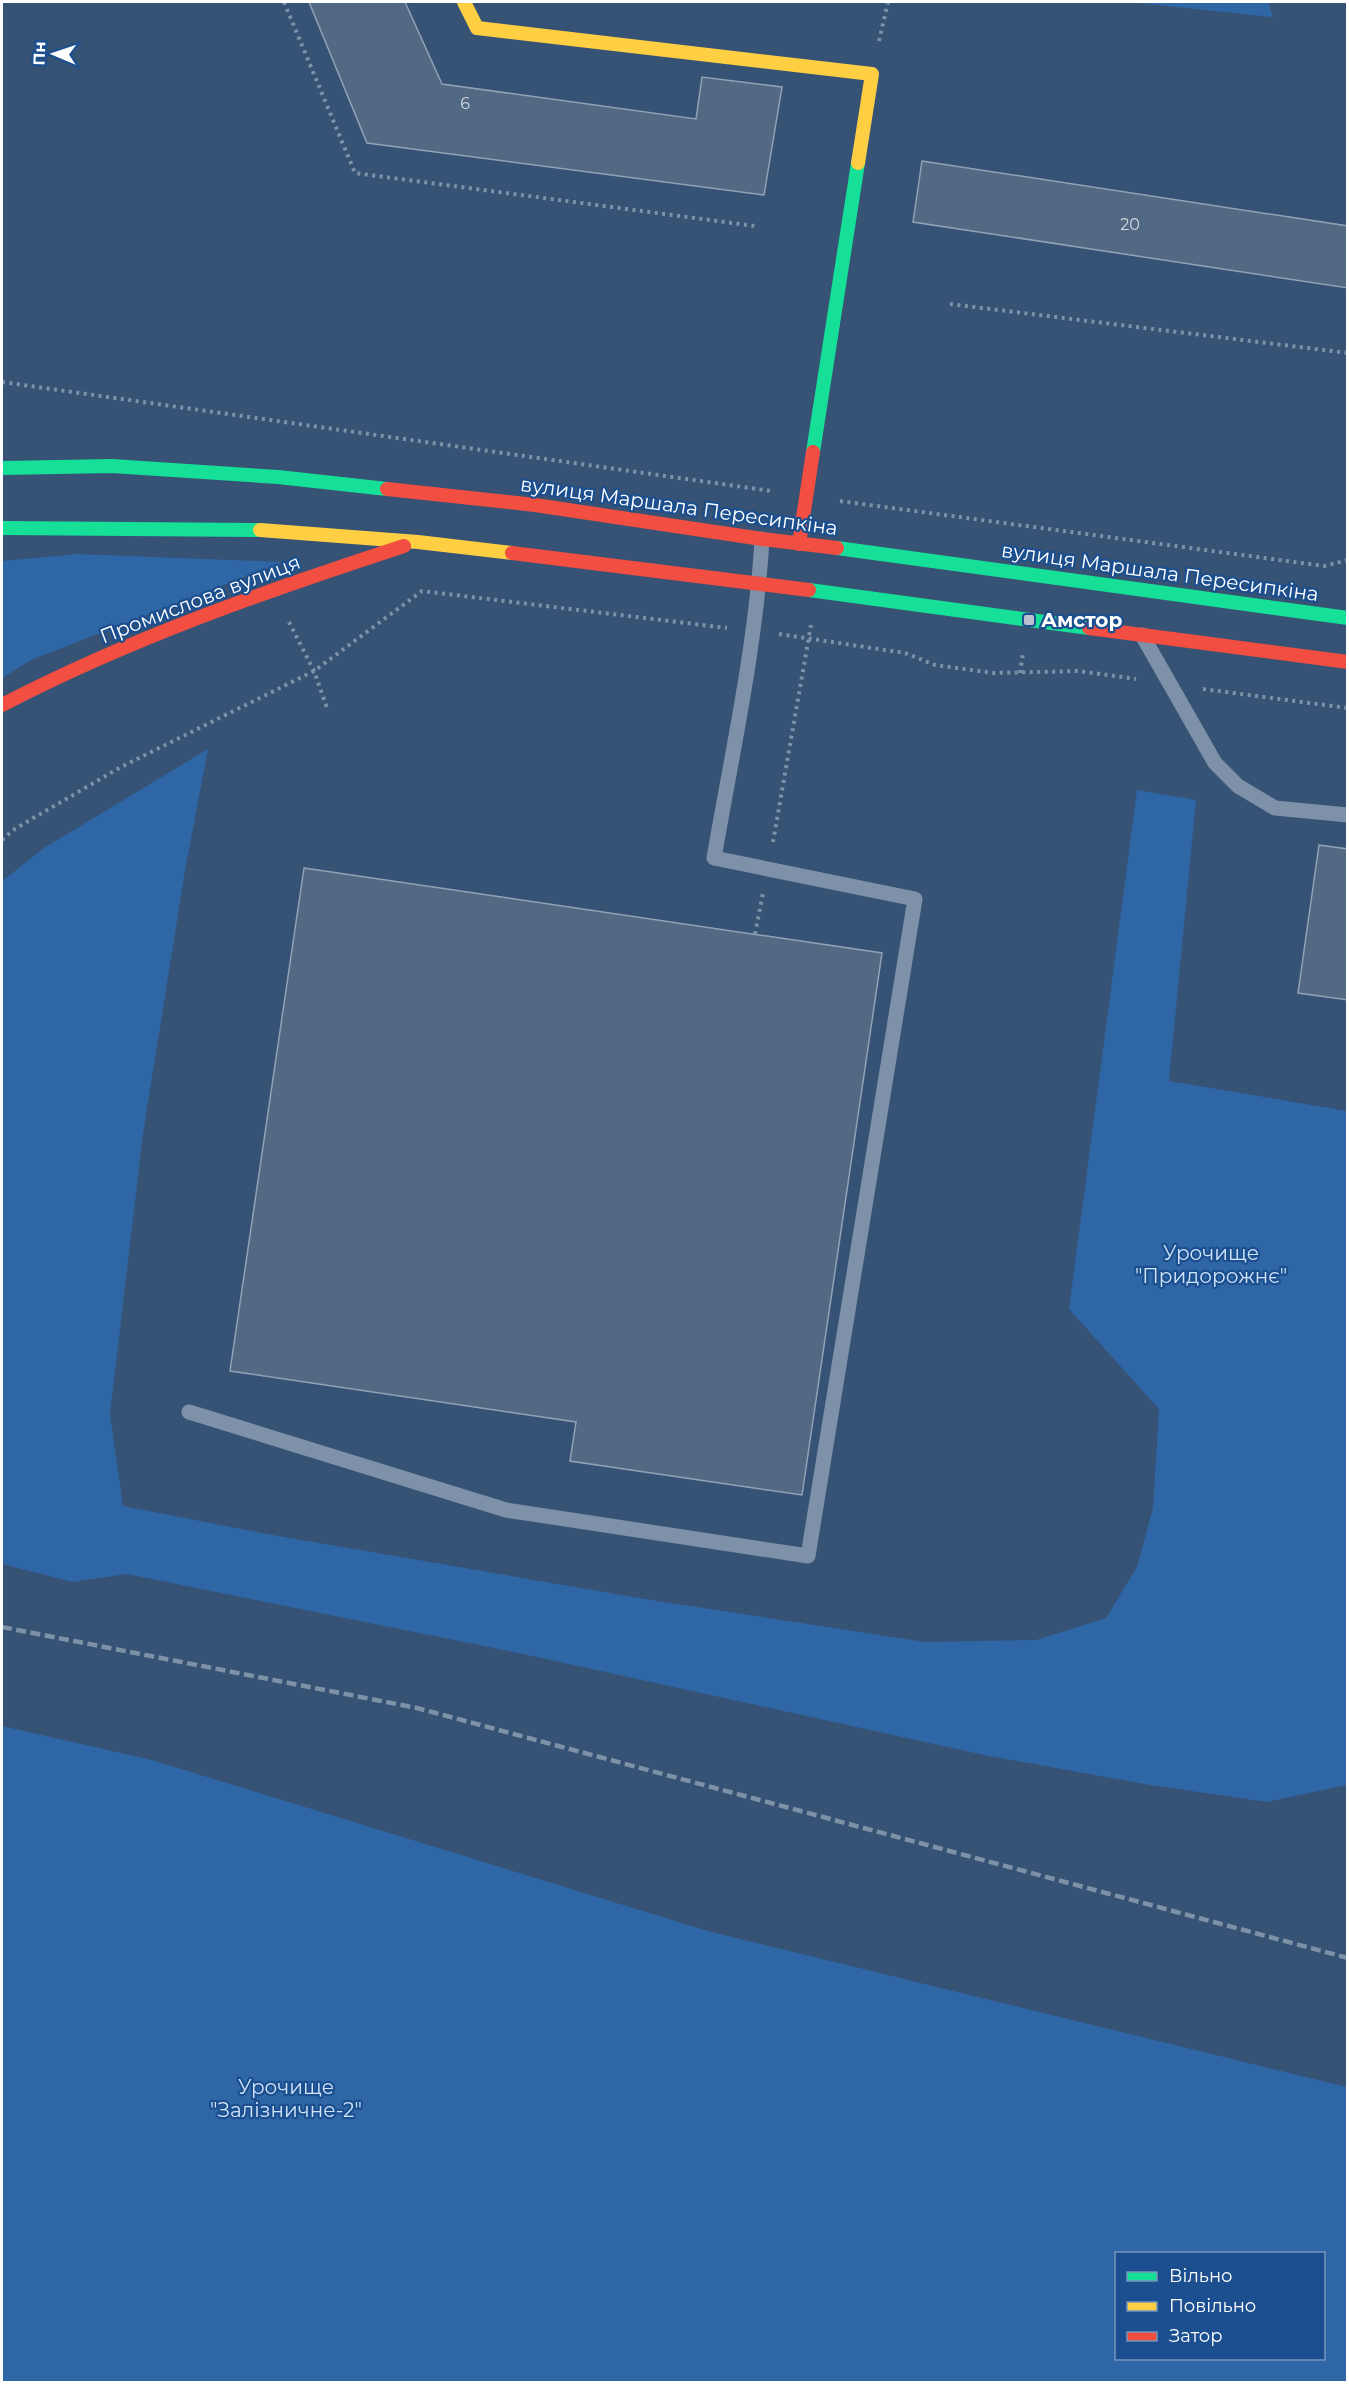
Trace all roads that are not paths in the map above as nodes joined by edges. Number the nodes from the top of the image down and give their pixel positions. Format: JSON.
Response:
{"nodes":[{"id":1,"x":464,"y":2,"type":"edge"},
{"id":2,"x":2,"y":468,"type":"edge"},
{"id":3,"x":2,"y":528,"type":"edge"},
{"id":4,"x":762,"y":539,"type":"junction"},
{"id":5,"x":418,"y":542,"type":"junction"},
{"id":6,"x":800,"y":544,"type":"junction"},
{"id":7,"x":759,"y":584,"type":"junction"},
{"id":8,"x":1347,"y":618,"type":"edge"},
{"id":9,"x":1142,"y":635,"type":"junction"},
{"id":10,"x":1347,"y":663,"type":"edge"},
{"id":11,"x":2,"y":705,"type":"edge"},
{"id":12,"x":1347,"y":815,"type":"edge"},
{"id":13,"x":189,"y":1412,"type":"dead end"}],
"edges":[{"from":1,"to":6,"type":"main road"},
{"from":2,"to":4,"type":"main road","name":"вулиця Маршала Пересипкіна"},
{"from":3,"to":5,"type":"main road"},
{"from":4,"to":6,"type":"main road","name":"вулиця Маршала Пересипкіна"},
{"from":4,"to":7,"type":"lane"},
{"from":5,"to":7,"type":"main road"},
{"from":5,"to":11,"type":"main road","name":"Промислова вулиця"},
{"from":6,"to":8,"type":"main road","name":"вулиця Маршала Пересипкіна"},
{"from":7,"to":9,"type":"main road"},
{"from":7,"to":13,"type":"lane"},
{"from":9,"to":10,"type":"main road"},
{"from":9,"to":12,"type":"lane"}]}
